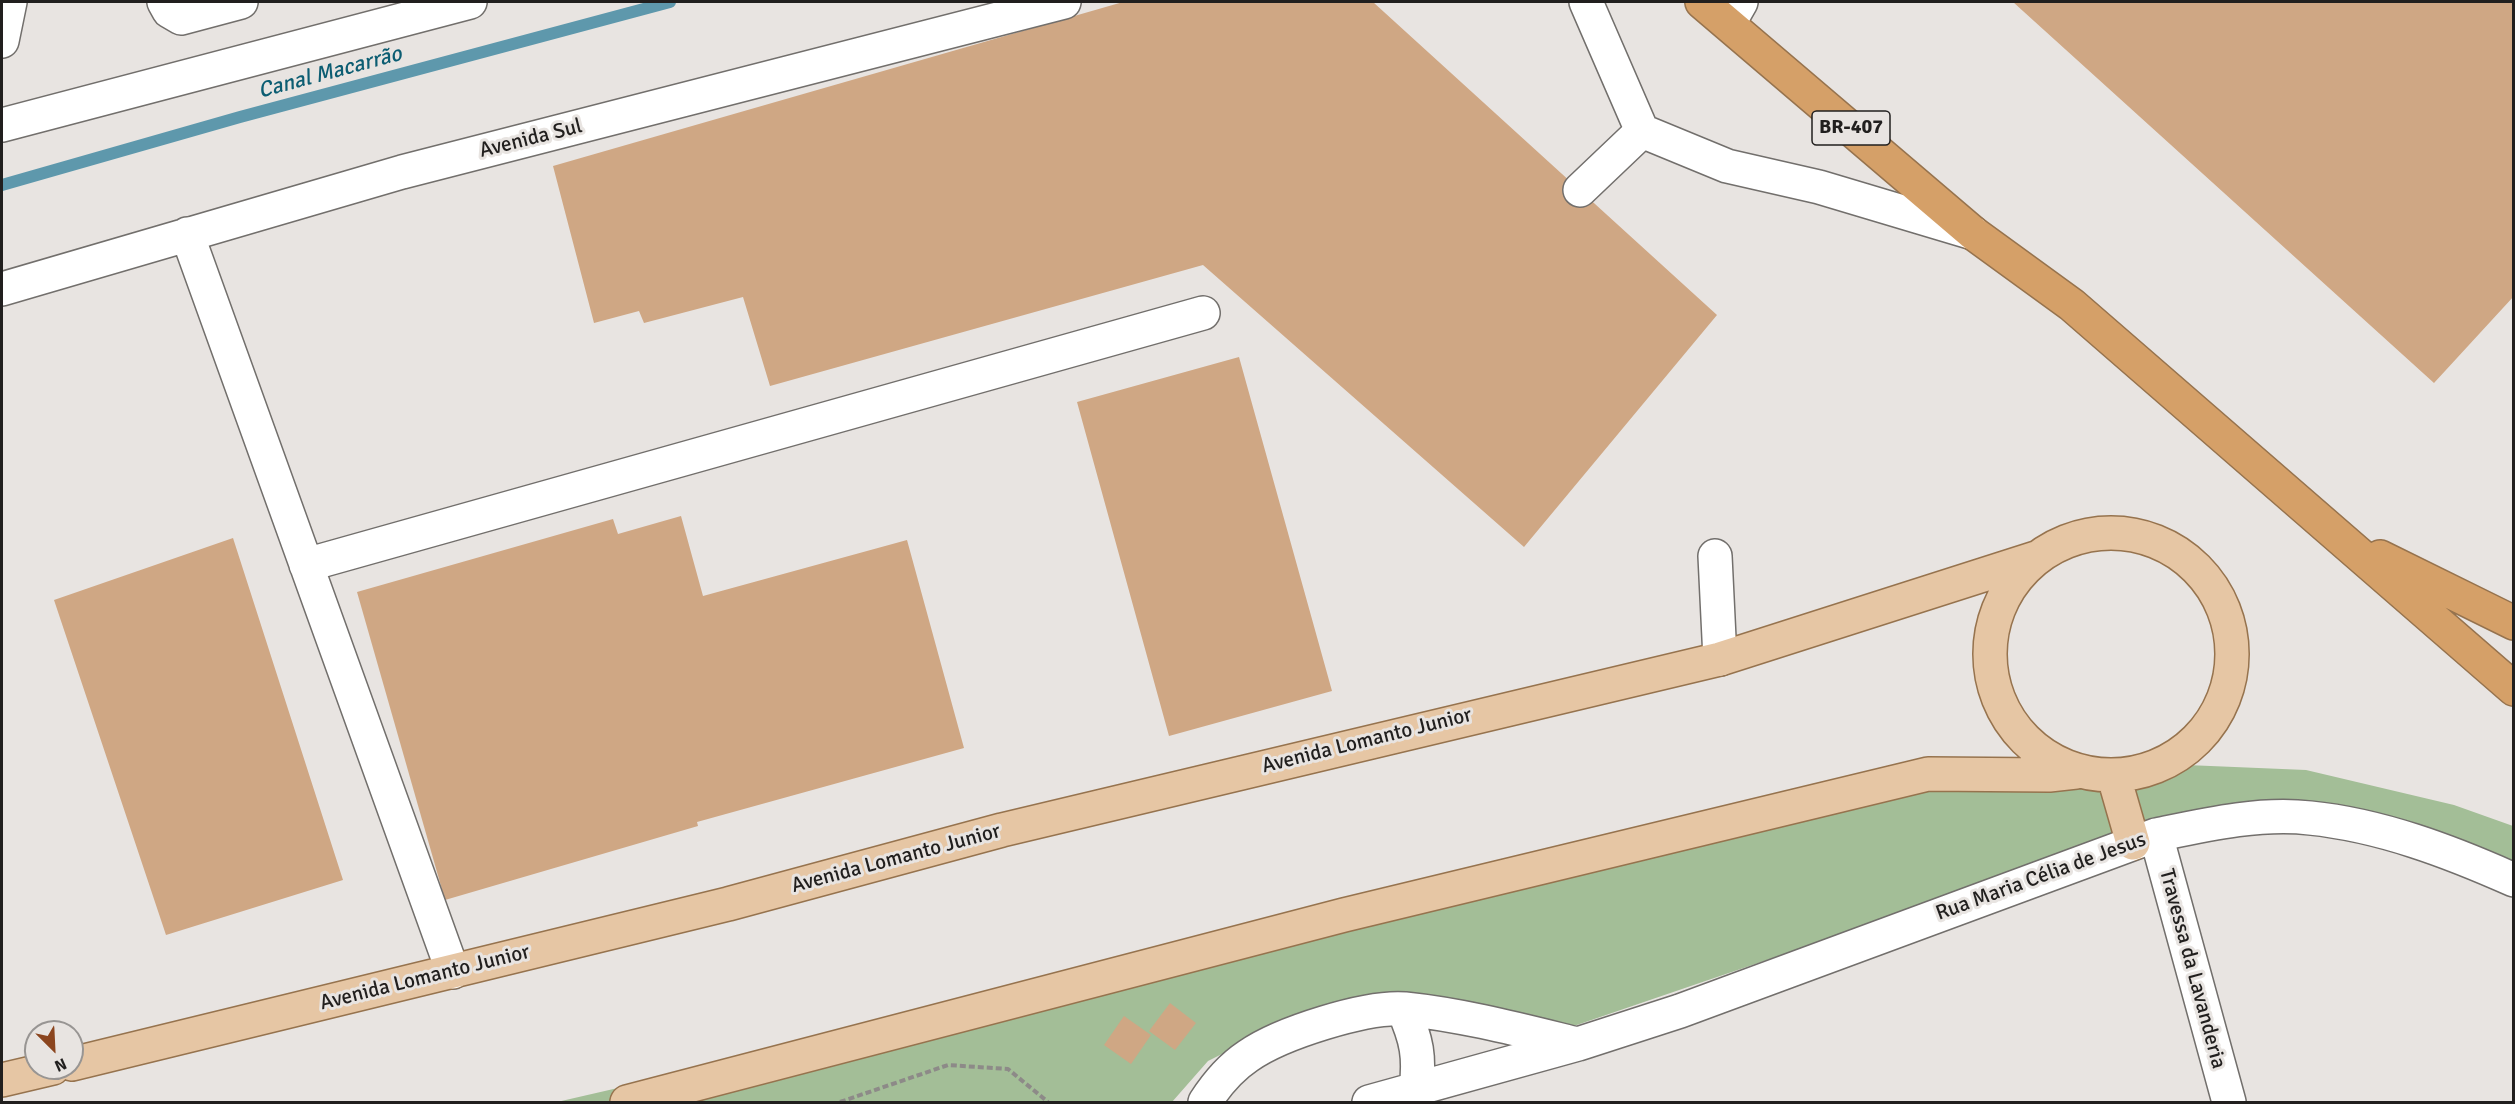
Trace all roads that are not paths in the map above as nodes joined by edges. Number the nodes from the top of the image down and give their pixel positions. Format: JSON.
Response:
{"nodes":[{"id":1,"x":10,"y":2,"type":"edge"},
{"id":2,"x":164,"y":2,"type":"edge"},
{"id":3,"x":240,"y":2,"type":"edge"},
{"id":4,"x":470,"y":2,"type":"edge"},
{"id":5,"x":1064,"y":2,"type":"edge"},
{"id":6,"x":1586,"y":2,"type":"edge"},
{"id":7,"x":1702,"y":2,"type":"edge"},
{"id":8,"x":1735,"y":12,"type":"edge"},
{"id":9,"x":2,"y":41,"type":"edge"},
{"id":10,"x":2,"y":125,"type":"edge"},
{"id":11,"x":1642,"y":131,"type":"junction"},
{"id":12,"x":1580,"y":190,"type":"dead end"},
{"id":13,"x":1972,"y":233,"type":"junction"},
{"id":14,"x":187,"y":234,"type":"junction"},
{"id":15,"x":2,"y":289,"type":"edge"},
{"id":16,"x":1203,"y":313,"type":"dead end"},
{"id":17,"x":2340,"y":538,"type":"junction"},
{"id":18,"x":1715,"y":556,"type":"dead end"},
{"id":19,"x":2036,"y":558,"type":"junction"},
{"id":20,"x":306,"y":565,"type":"junction"},
{"id":21,"x":2514,"y":623,"type":"edge"},
{"id":22,"x":1720,"y":659,"type":"junction"},
{"id":23,"x":2514,"y":689,"type":"edge"},
{"id":24,"x":2076,"y":772,"type":"junction"},
{"id":25,"x":2114,"y":777,"type":"junction"},
{"id":26,"x":2145,"y":839,"type":"junction"},
{"id":27,"x":2514,"y":880,"type":"edge"},
{"id":28,"x":453,"y":972,"type":"junction"},
{"id":29,"x":1403,"y":1009,"type":"junction"},
{"id":30,"x":1578,"y":1044,"type":"junction"},
{"id":31,"x":84,"y":1061,"type":"edge"},
{"id":32,"x":24,"y":1075,"type":"edge"},
{"id":33,"x":2,"y":1080,"type":"edge"},
{"id":34,"x":1416,"y":1090,"type":"junction"},
{"id":35,"x":627,"y":1102,"type":"edge"},
{"id":36,"x":1205,"y":1102,"type":"edge"},
{"id":37,"x":1369,"y":1102,"type":"edge"},
{"id":38,"x":2227,"y":1102,"type":"edge"}],
"edges":[{"from":1,"to":9,"type":"street"},
{"from":2,"to":3,"type":"street"},
{"from":4,"to":10,"type":"street"},
{"from":5,"to":14,"type":"street","name":"Avenida Sul"},
{"from":6,"to":11,"type":"street"},
{"from":7,"to":8,"type":"highway","number":"BR-407"},
{"from":8,"to":13,"type":"highway","number":"BR-407"},
{"from":11,"to":12,"type":"street"},
{"from":11,"to":13,"type":"street"},
{"from":13,"to":17,"type":"highway"},
{"from":14,"to":15,"type":"street","name":"Avenida Sul"},
{"from":14,"to":20,"type":"street"},
{"from":16,"to":20,"type":"street"},
{"from":17,"to":21,"type":"highway"},
{"from":17,"to":23,"type":"highway"},
{"from":18,"to":22,"type":"street"},
{"from":19,"to":22,"type":"main road","name":"Avenida Lomanto Junior"},
{"from":19,"to":24,"type":"main road"},
{"from":19,"to":25,"type":"main road"},
{"from":20,"to":28,"type":"street"},
{"from":22,"to":28,"type":"main road","name":"Avenida Lomanto Junior"},
{"from":24,"to":25,"type":"main road"},
{"from":24,"to":35,"type":"main road"},
{"from":25,"to":26,"type":"main road"},
{"from":26,"to":27,"type":"street","name":"Rua Maria Célia de Jesus"},
{"from":26,"to":30,"type":"street","name":"Rua Maria Célia de Jesus"},
{"from":26,"to":38,"type":"street","name":"Travessa da Lavanderia"},
{"from":28,"to":31,"type":"main road","name":"Avenida Lomanto Junior"},
{"from":29,"to":30,"type":"street"},
{"from":29,"to":34,"type":"street"},
{"from":29,"to":36,"type":"street"},
{"from":30,"to":34,"type":"street","name":"Rua Maria Célia de Jesus"},
{"from":32,"to":33,"type":"main road"},
{"from":34,"to":37,"type":"street","name":"Rua Maria Célia de Jesus"}]}
